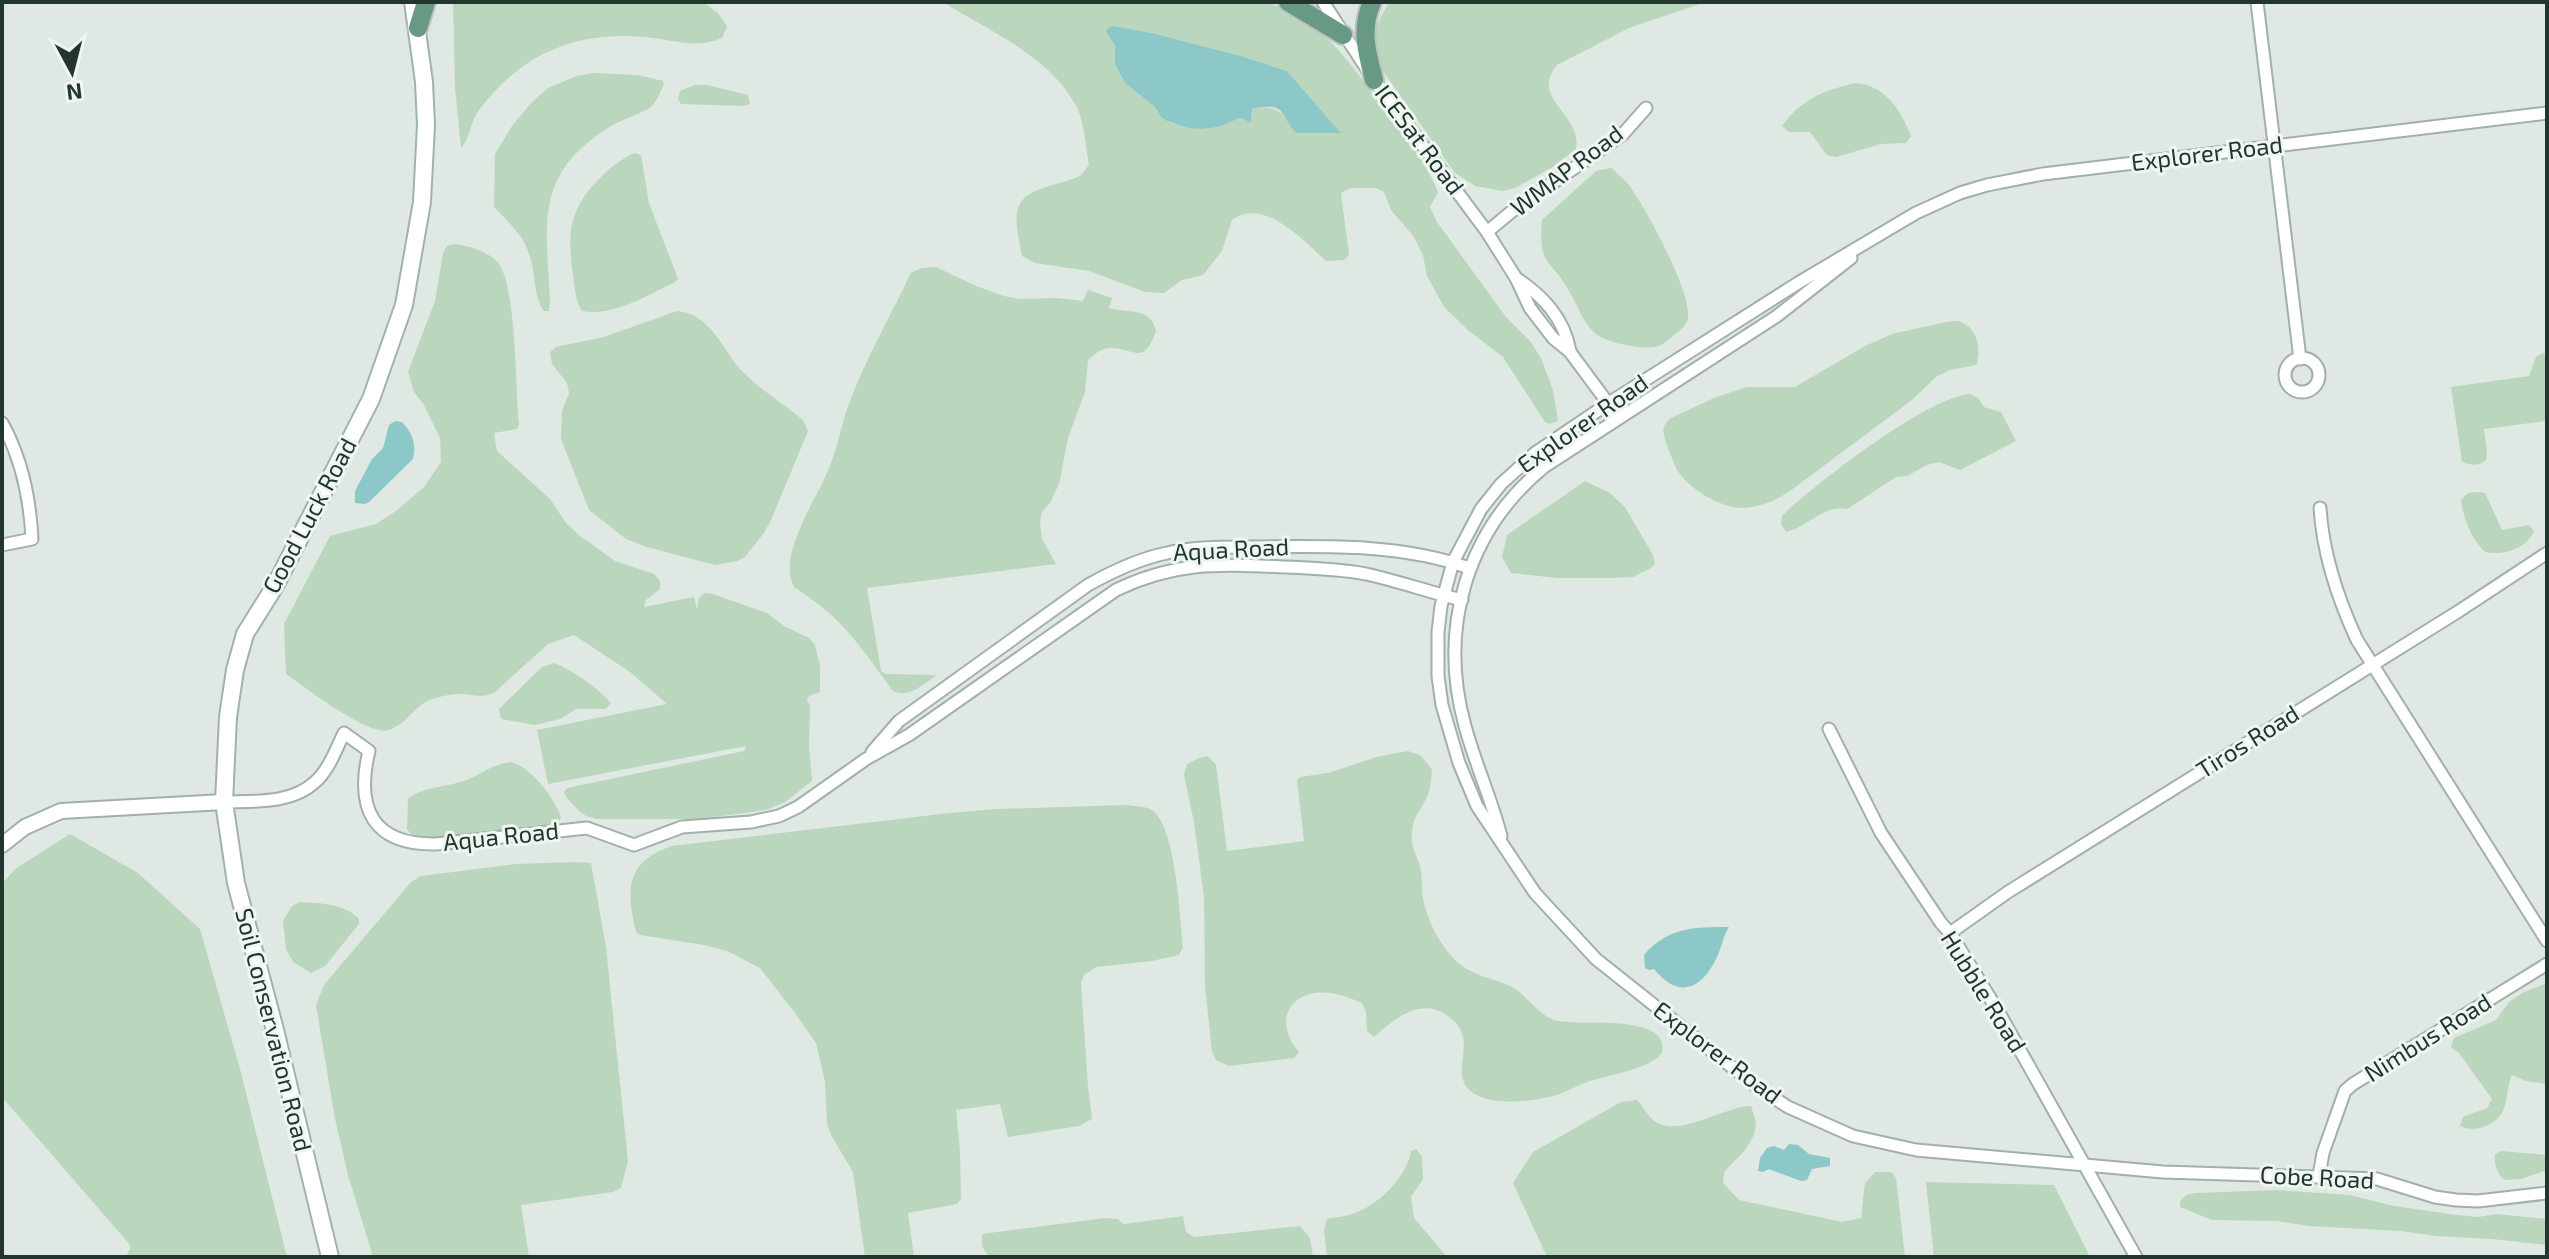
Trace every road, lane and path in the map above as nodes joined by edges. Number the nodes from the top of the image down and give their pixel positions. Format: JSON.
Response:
{"nodes":[{"id":1,"x":413,"y":2,"type":"edge"},
{"id":2,"x":426,"y":2,"type":"edge"},
{"id":3,"x":1288,"y":2,"type":"edge"},
{"id":4,"x":1323,"y":2,"type":"edge"},
{"id":5,"x":1372,"y":2,"type":"edge"},
{"id":6,"x":2257,"y":2,"type":"edge"},
{"id":7,"x":418,"y":28,"type":"junction"},
{"id":8,"x":1343,"y":35,"type":"junction"},
{"id":9,"x":1374,"y":80,"type":"junction"},
{"id":10,"x":1646,"y":108,"type":"dead end"},
{"id":11,"x":2547,"y":113,"type":"edge"},
{"id":12,"x":2275,"y":146,"type":"junction"},
{"id":13,"x":1487,"y":232,"type":"junction"},
{"id":14,"x":1879,"y":235,"type":"junction"},
{"id":15,"x":2300,"y":359,"type":"dead end"},
{"id":16,"x":1609,"y":403,"type":"junction"},
{"id":17,"x":1619,"y":418,"type":"junction"},
{"id":18,"x":2,"y":423,"type":"edge"},
{"id":19,"x":2320,"y":508,"type":"dead end"},
{"id":20,"x":2,"y":545,"type":"edge"},
{"id":21,"x":2547,"y":553,"type":"edge"},
{"id":22,"x":1453,"y":562,"type":"junction"},
{"id":23,"x":1469,"y":568,"type":"junction"},
{"id":24,"x":1444,"y":595,"type":"junction"},
{"id":25,"x":1462,"y":600,"type":"junction"},
{"id":26,"x":2372,"y":664,"type":"junction"},
{"id":27,"x":1829,"y":729,"type":"dead end"},
{"id":28,"x":866,"y":759,"type":"junction"},
{"id":29,"x":224,"y":802,"type":"junction"},
{"id":30,"x":2,"y":845,"type":"edge"},
{"id":31,"x":1505,"y":848,"type":"junction"},
{"id":32,"x":1950,"y":933,"type":"junction"},
{"id":33,"x":2547,"y":941,"type":"edge"},
{"id":34,"x":2547,"y":964,"type":"edge"},
{"id":35,"x":2085,"y":1165,"type":"junction"},
{"id":36,"x":2319,"y":1176,"type":"junction"},
{"id":37,"x":2547,"y":1193,"type":"edge"},
{"id":38,"x":330,"y":1257,"type":"edge"},
{"id":39,"x":2136,"y":1257,"type":"edge"}],
"edges":[{"from":1,"to":7,"type":"main road","name":"Good Luck Road"},
{"from":2,"to":7,"type":"main road"},
{"from":3,"to":8,"type":"main road"},
{"from":4,"to":8,"type":"street","name":"ICESat Road"},
{"from":5,"to":9,"type":"main road"},
{"from":6,"to":12,"type":"street"},
{"from":7,"to":29,"type":"main road","name":"Good Luck Road"},
{"from":8,"to":9,"type":"street","name":"ICESat Road"},
{"from":9,"to":13,"type":"street","name":"ICESat Road"},
{"from":10,"to":13,"type":"street","name":"WMAP Road"},
{"from":11,"to":12,"type":"street","name":"Explorer Road"},
{"from":12,"to":14,"type":"street","name":"Explorer Road"},
{"from":12,"to":15,"type":"street"},
{"from":13,"to":16,"type":"street","name":"ICESat Road"},
{"from":14,"to":16,"type":"street","name":"Explorer Road"},
{"from":14,"to":17,"type":"street","name":"Explorer Road"},
{"from":16,"to":17,"type":"street","name":"ICESat Road"},
{"from":16,"to":22,"type":"street","name":"Explorer Road"},
{"from":17,"to":23,"type":"street","name":"Explorer Road"},
{"from":18,"to":20,"type":"street"},
{"from":19,"to":26,"type":"street"},
{"from":21,"to":26,"type":"street","name":"Tiros Road"},
{"from":22,"to":23,"type":"street","name":"Aqua Road"},
{"from":22,"to":24,"type":"street","name":"Explorer Road"},
{"from":22,"to":28,"type":"street","name":"Aqua Road"},
{"from":23,"to":25,"type":"street","name":"Explorer Road"},
{"from":24,"to":25,"type":"street","name":"Aqua Road"},
{"from":24,"to":28,"type":"street","name":"Aqua Road"},
{"from":24,"to":31,"type":"street","name":"Explorer Road"},
{"from":25,"to":31,"type":"street","name":"Explorer Road"},
{"from":26,"to":32,"type":"street","name":"Tiros Road"},
{"from":26,"to":33,"type":"street"},
{"from":27,"to":32,"type":"street","name":"Hubble Road"},
{"from":28,"to":29,"type":"street","name":"Aqua Road"},
{"from":29,"to":30,"type":"street"},
{"from":29,"to":38,"type":"main road","name":"Soil Conservation Road"},
{"from":31,"to":35,"type":"street","name":"Explorer Road"},
{"from":32,"to":35,"type":"street","name":"Hubble Road"},
{"from":34,"to":36,"type":"street","name":"Nimbus Road"},
{"from":35,"to":36,"type":"street","name":"Cobe Road"},
{"from":35,"to":39,"type":"street","name":"Hubble Road"},
{"from":36,"to":37,"type":"street","name":"Cobe Road"}]}
